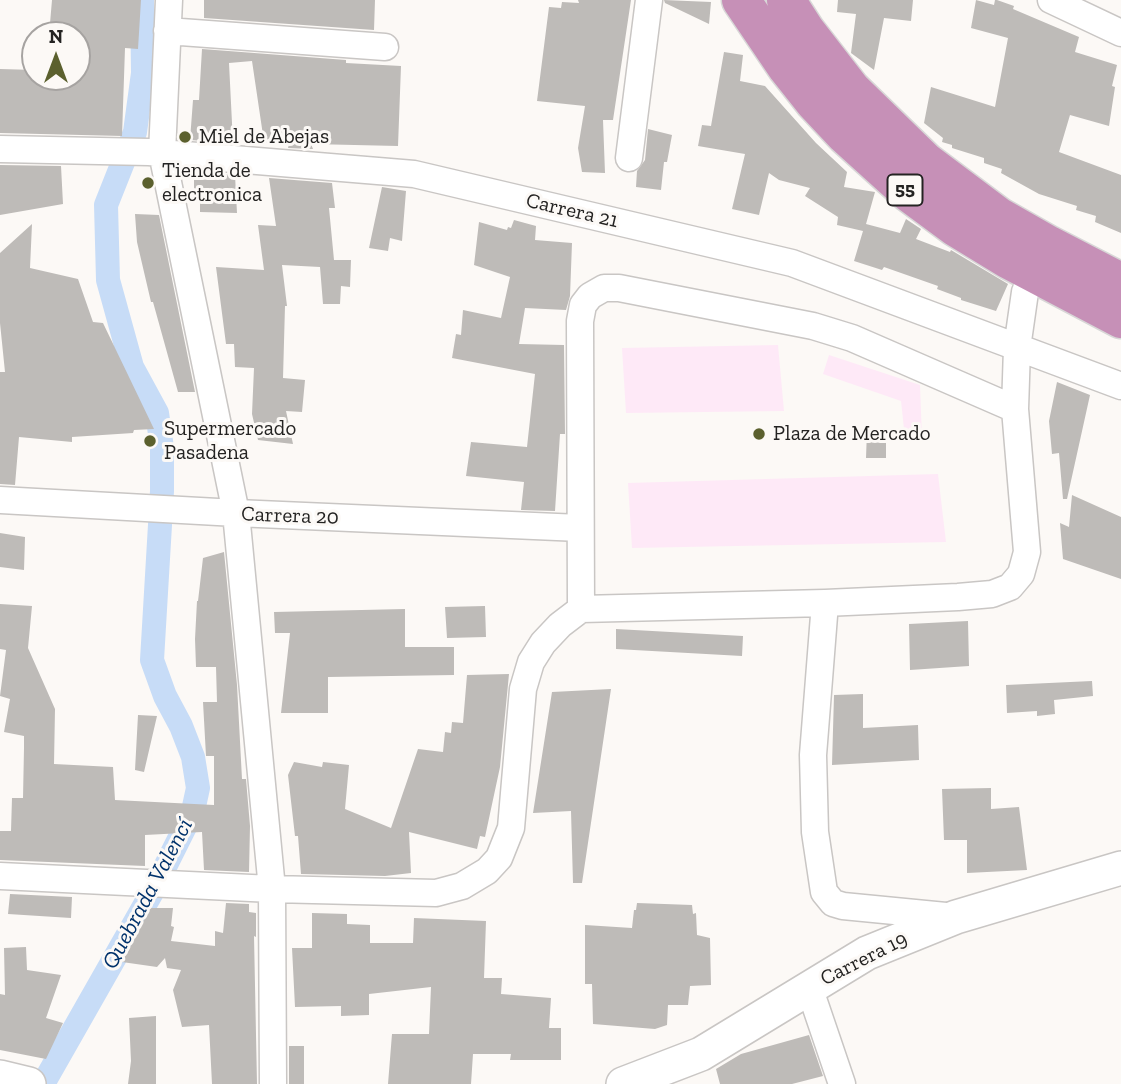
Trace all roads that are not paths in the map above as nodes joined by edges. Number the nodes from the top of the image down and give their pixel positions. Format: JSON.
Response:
{"nodes":[{"id":1,"x":169,"y":0,"type":"edge"},
{"id":2,"x":649,"y":0,"type":"edge"},
{"id":3,"x":741,"y":0,"type":"edge"},
{"id":4,"x":786,"y":0,"type":"edge"},
{"id":5,"x":1051,"y":0,"type":"edge"},
{"id":6,"x":167,"y":31,"type":"junction"},
{"id":7,"x":1121,"y":33,"type":"edge"},
{"id":8,"x":385,"y":47,"type":"dead end"},
{"id":9,"x":0,"y":149,"type":"edge"},
{"id":10,"x":155,"y":152,"type":"junction"},
{"id":11,"x":629,"y":158,"type":"dead end"},
{"id":12,"x":1040,"y":260,"type":"junction"},
{"id":13,"x":1121,"y":282,"type":"edge"},
{"id":14,"x":1121,"y":319,"type":"edge"},
{"id":15,"x":1017,"y":348,"type":"junction"},
{"id":16,"x":1121,"y":386,"type":"edge"},
{"id":17,"x":1015,"y":409,"type":"junction"},
{"id":18,"x":0,"y":500,"type":"edge"},
{"id":19,"x":236,"y":513,"type":"junction"},
{"id":20,"x":580,"y":528,"type":"junction"},
{"id":21,"x":825,"y":603,"type":"junction"},
{"id":22,"x":581,"y":609,"type":"junction"},
{"id":23,"x":1121,"y":868,"type":"edge"},
{"id":24,"x":0,"y":876,"type":"edge"},
{"id":25,"x":272,"y":889,"type":"junction"},
{"id":26,"x":956,"y":917,"type":"junction"},
{"id":27,"x":809,"y":987,"type":"junction"},
{"id":28,"x":0,"y":1077,"type":"edge"},
{"id":29,"x":29,"y":1084,"type":"edge"},
{"id":30,"x":273,"y":1084,"type":"edge"},
{"id":31,"x":623,"y":1084,"type":"edge"},
{"id":32,"x":842,"y":1084,"type":"edge"}],
"edges":[{"from":1,"to":6,"type":"street"},
{"from":2,"to":11,"type":"street"},
{"from":3,"to":12,"type":"highway","number":"55"},
{"from":4,"to":12,"type":"highway","number":"55"},
{"from":5,"to":7,"type":"street"},
{"from":6,"to":8,"type":"street"},
{"from":6,"to":10,"type":"street"},
{"from":9,"to":10,"type":"street","name":"Carrera 21"},
{"from":10,"to":15,"type":"street","name":"Carrera 21"},
{"from":10,"to":19,"type":"street"},
{"from":12,"to":13,"type":"highway","number":"55"},
{"from":12,"to":14,"type":"highway","number":"55"},
{"from":12,"to":15,"type":"street"},
{"from":15,"to":16,"type":"street","name":"Carrera 21"},
{"from":15,"to":17,"type":"street"},
{"from":17,"to":20,"type":"street"},
{"from":17,"to":21,"type":"street"},
{"from":18,"to":19,"type":"street","name":"Carrera 20"},
{"from":19,"to":20,"type":"street","name":"Carrera 20"},
{"from":19,"to":25,"type":"street"},
{"from":20,"to":22,"type":"street"},
{"from":21,"to":22,"type":"street"},
{"from":21,"to":26,"type":"street"},
{"from":22,"to":25,"type":"street"},
{"from":23,"to":26,"type":"street","name":"Carrera 19"},
{"from":24,"to":25,"type":"street"},
{"from":25,"to":30,"type":"street"},
{"from":26,"to":27,"type":"street","name":"Carrera 19"},
{"from":27,"to":31,"type":"street","name":"Carrera 19"},
{"from":27,"to":32,"type":"street"},
{"from":28,"to":29,"type":"street"}]}
